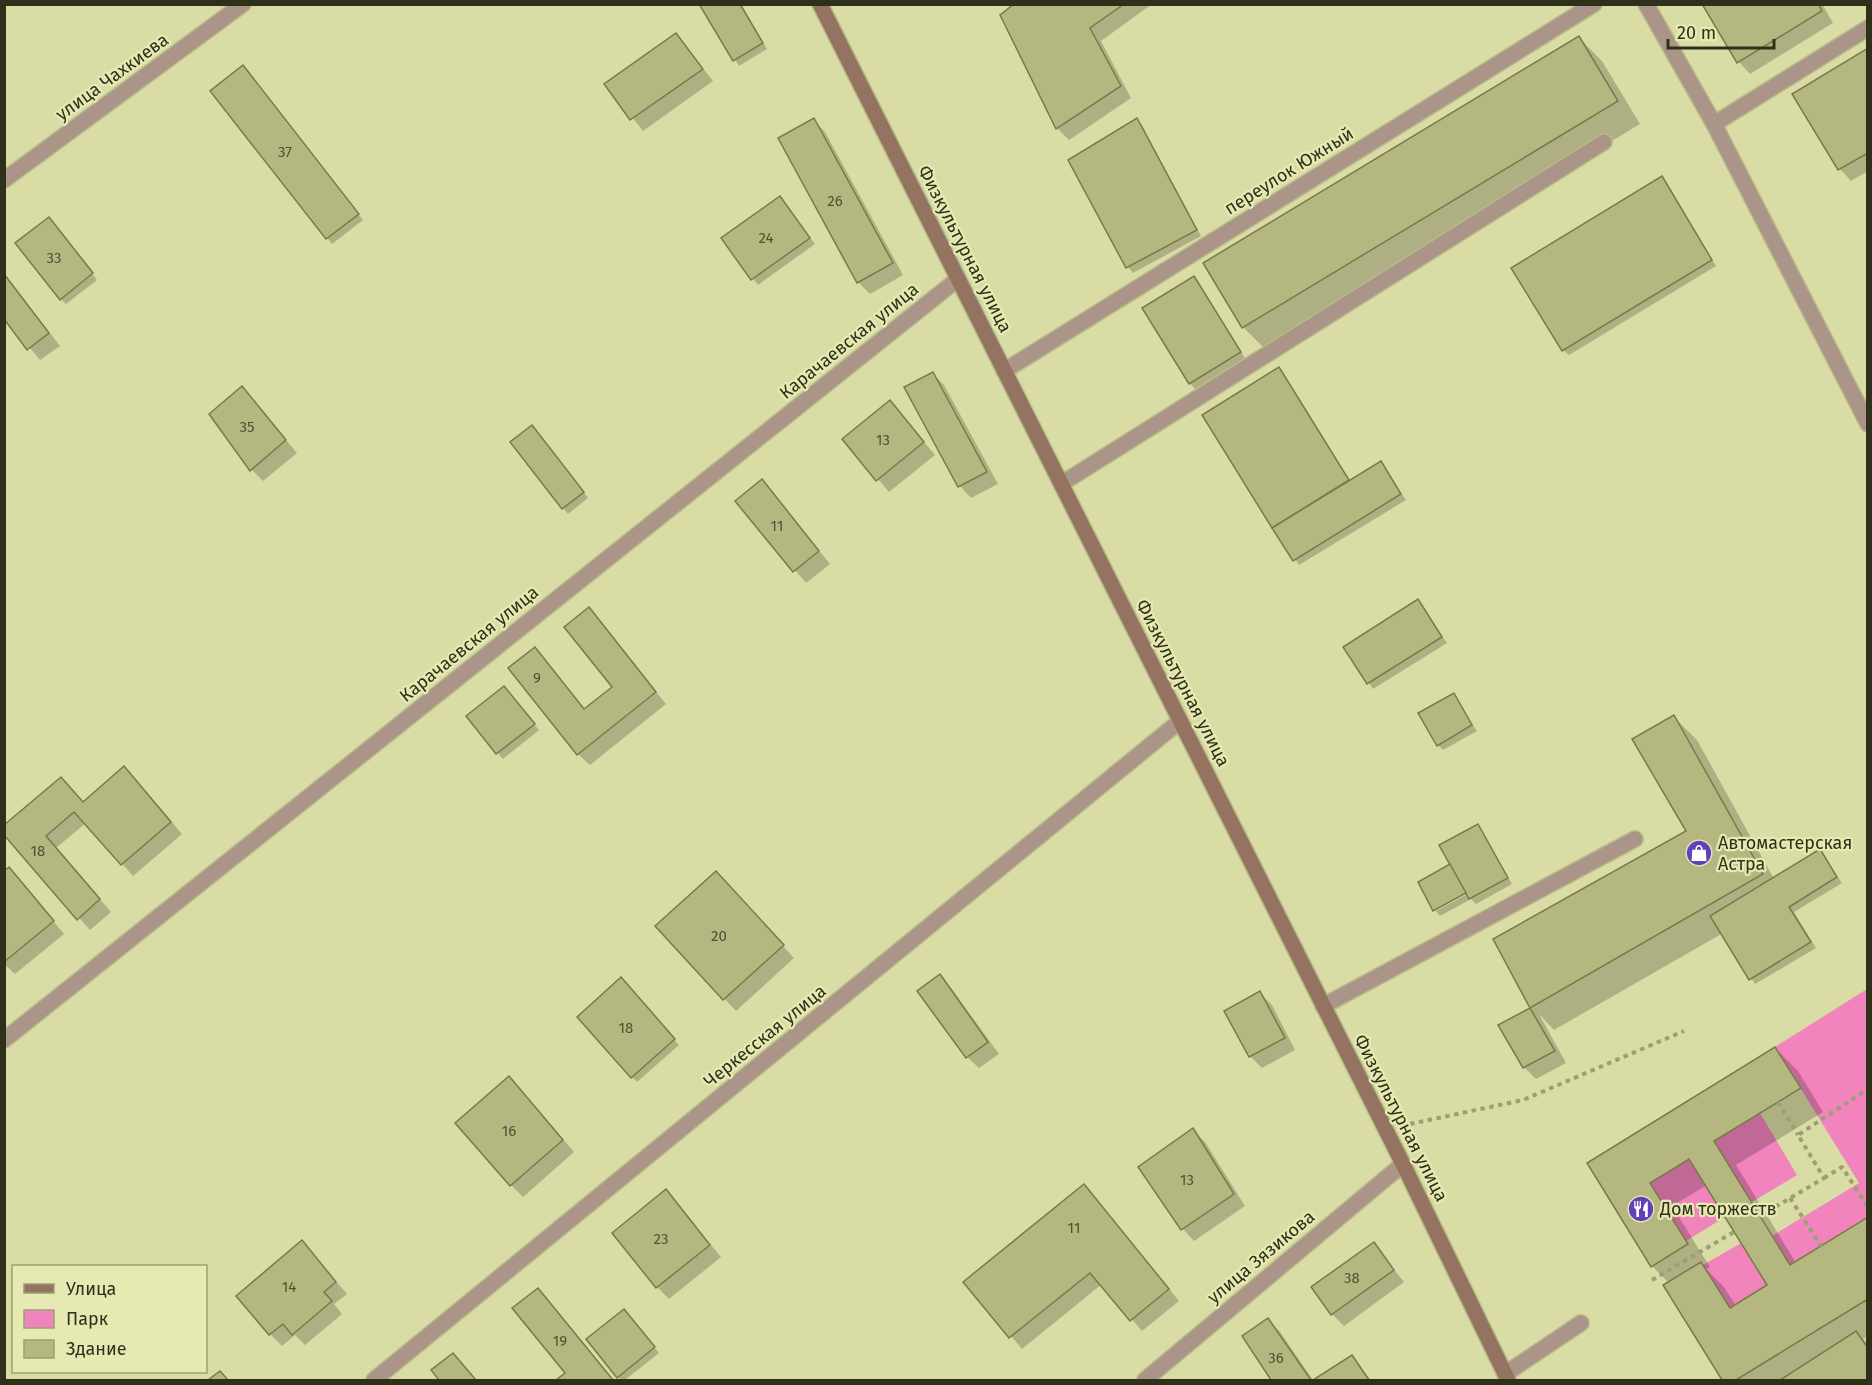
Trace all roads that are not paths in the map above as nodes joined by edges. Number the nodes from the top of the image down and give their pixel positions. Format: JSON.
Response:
{"nodes":[{"id":1,"x":243,"y":4,"type":"edge"},
{"id":2,"x":820,"y":4,"type":"edge"},
{"id":3,"x":1594,"y":4,"type":"edge"},
{"id":4,"x":1646,"y":4,"type":"edge"},
{"id":5,"x":1868,"y":28,"type":"edge"},
{"id":6,"x":1714,"y":124,"type":"junction"},
{"id":7,"x":1604,"y":142,"type":"dead end"},
{"id":8,"x":4,"y":180,"type":"edge"},
{"id":9,"x":958,"y":279,"type":"junction"},
{"id":10,"x":1004,"y":371,"type":"junction"},
{"id":11,"x":1868,"y":424,"type":"edge"},
{"id":12,"x":1061,"y":484,"type":"junction"},
{"id":13,"x":1180,"y":721,"type":"junction"},
{"id":14,"x":1635,"y":839,"type":"dead end"},
{"id":15,"x":1323,"y":1006,"type":"junction"},
{"id":16,"x":4,"y":1040,"type":"edge"},
{"id":17,"x":1403,"y":1164,"type":"junction"},
{"id":18,"x":1581,"y":1323,"type":"dead end"},
{"id":19,"x":1507,"y":1377,"type":"edge"},
{"id":20,"x":374,"y":1380,"type":"edge"},
{"id":21,"x":1145,"y":1380,"type":"edge"}],
"edges":[{"from":1,"to":8,"type":"street","name":"улица Чахкиева"},
{"from":2,"to":9,"type":"main road","name":"Физкультурная улица"},
{"from":3,"to":10,"type":"street","name":"переулок Южный"},
{"from":4,"to":6,"type":"street"},
{"from":5,"to":6,"type":"street"},
{"from":6,"to":11,"type":"street"},
{"from":7,"to":12,"type":"street"},
{"from":9,"to":10,"type":"main road","name":"Физкультурная улица"},
{"from":9,"to":16,"type":"street","name":"Карачаевская улица"},
{"from":10,"to":12,"type":"main road","name":"Физкультурная улица"},
{"from":12,"to":13,"type":"main road","name":"Физкультурная улица"},
{"from":13,"to":15,"type":"main road","name":"Физкультурная улица"},
{"from":13,"to":20,"type":"street","name":"Черкесская улица"},
{"from":14,"to":15,"type":"street"},
{"from":15,"to":17,"type":"main road","name":"Физкультурная улица"},
{"from":17,"to":19,"type":"main road","name":"Физкультурная улица"},
{"from":17,"to":21,"type":"street","name":"улица Зязикова"},
{"from":18,"to":19,"type":"street"}]}
